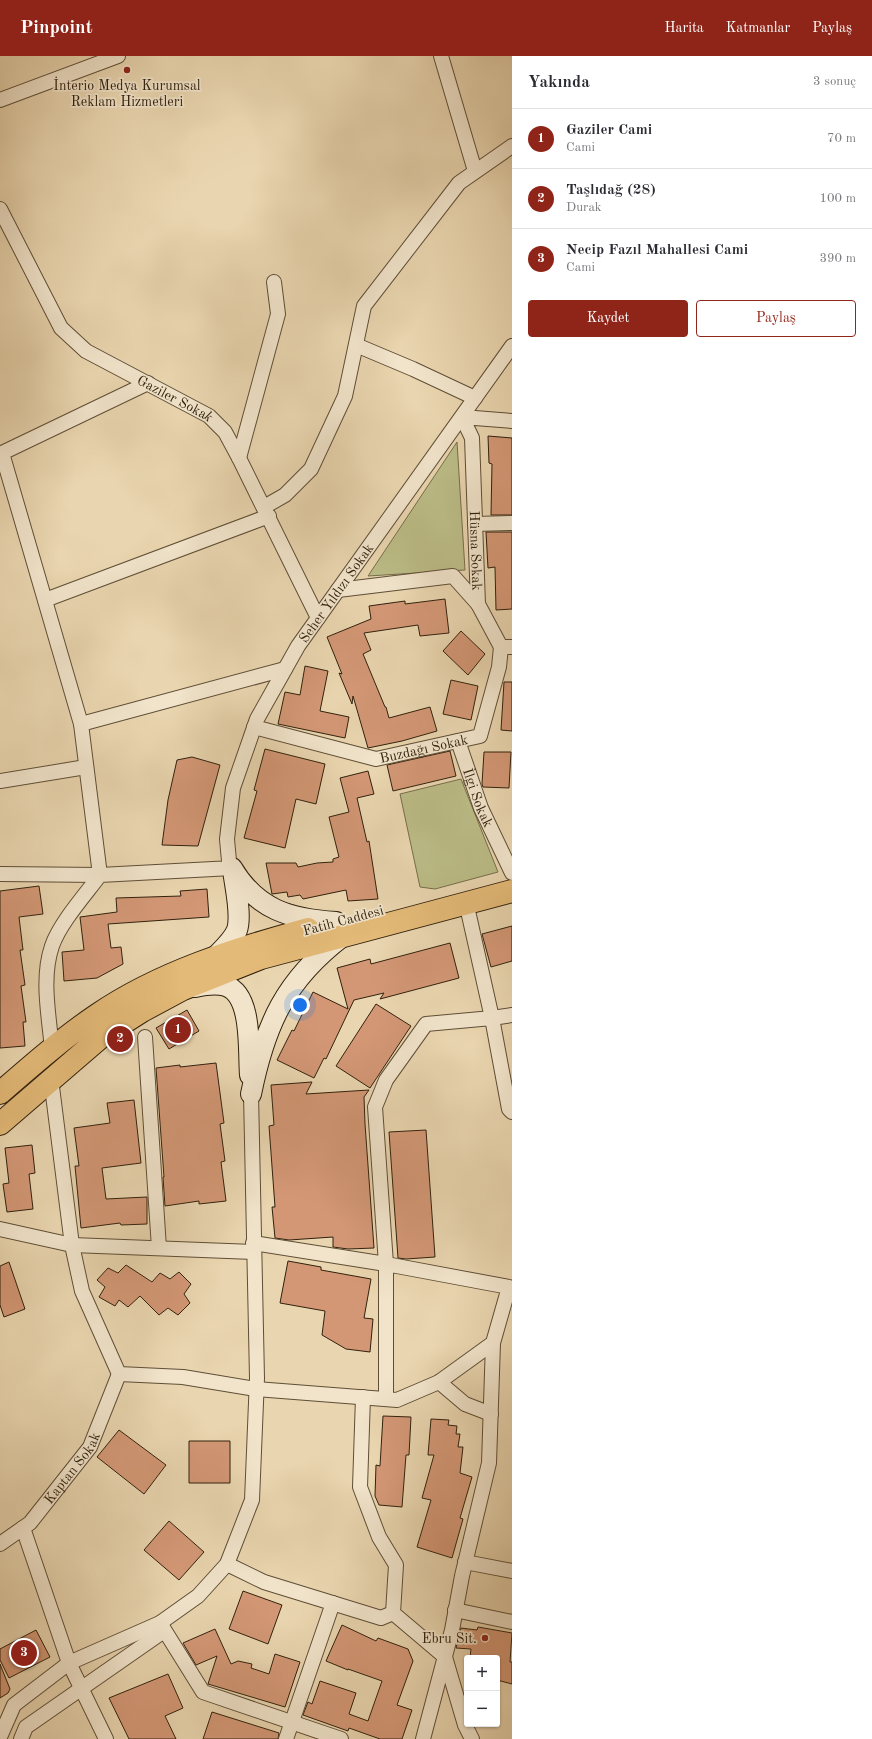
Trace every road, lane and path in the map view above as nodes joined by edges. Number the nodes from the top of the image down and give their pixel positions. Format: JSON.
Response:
{"nodes":[{"id":1,"x":118,"y":56,"type":"edge"},
{"id":2,"x":441,"y":56,"type":"edge"},
{"id":3,"x":0,"y":100,"type":"edge"},
{"id":4,"x":512,"y":146,"type":"edge"},
{"id":5,"x":475,"y":171,"type":"junction"},
{"id":6,"x":1,"y":212,"type":"edge"},
{"id":7,"x":274,"y":282,"type":"dead end"},
{"id":8,"x":356,"y":345,"type":"junction"},
{"id":9,"x":512,"y":346,"type":"edge"},
{"id":10,"x":148,"y":383,"type":"junction"},
{"id":11,"x":475,"y":398,"type":"junction"},
{"id":12,"x":462,"y":417,"type":"junction"},
{"id":13,"x":512,"y":421,"type":"edge"},
{"id":14,"x":1,"y":453,"type":"edge"},
{"id":15,"x":239,"y":458,"type":"junction"},
{"id":16,"x":266,"y":511,"type":"junction"},
{"id":17,"x":512,"y":523,"type":"edge"},
{"id":18,"x":475,"y":524,"type":"junction"},
{"id":19,"x":338,"y":590,"type":"junction"},
{"id":20,"x":45,"y":600,"type":"junction"},
{"id":21,"x":478,"y":604,"type":"junction"},
{"id":22,"x":318,"y":618,"type":"junction"},
{"id":23,"x":506,"y":647,"type":"edge"},
{"id":24,"x":285,"y":669,"type":"junction"},
{"id":25,"x":81,"y":724,"type":"junction"},
{"id":26,"x":254,"y":727,"type":"junction"},
{"id":27,"x":458,"y":741,"type":"junction"},
{"id":28,"x":86,"y":767,"type":"junction"},
{"id":29,"x":0,"y":782,"type":"edge"},
{"id":30,"x":232,"y":868,"type":"junction"},
{"id":31,"x":0,"y":874,"type":"edge"},
{"id":32,"x":512,"y":874,"type":"edge"},
{"id":33,"x":100,"y":875,"type":"junction"},
{"id":34,"x":512,"y":891,"type":"edge"},
{"id":35,"x":466,"y":902,"type":"junction"},
{"id":36,"x":341,"y":928,"type":"junction"},
{"id":37,"x":215,"y":957,"type":"junction"},
{"id":38,"x":179,"y":981,"type":"junction"},
{"id":39,"x":512,"y":1015,"type":"edge"},
{"id":40,"x":492,"y":1018,"type":"junction"},
{"id":41,"x":145,"y":1037,"type":"dead end"},
{"id":42,"x":52,"y":1049,"type":"junction"},
{"id":43,"x":51,"y":1079,"type":"junction"},
{"id":44,"x":0,"y":1093,"type":"edge"},
{"id":45,"x":251,"y":1094,"type":"junction"},
{"id":46,"x":512,"y":1112,"type":"edge"},
{"id":47,"x":0,"y":1124,"type":"edge"},
{"id":48,"x":0,"y":1229,"type":"edge"},
{"id":49,"x":72,"y":1245,"type":"junction"},
{"id":50,"x":254,"y":1247,"type":"junction"},
{"id":51,"x":159,"y":1248,"type":"junction"},
{"id":52,"x":386,"y":1264,"type":"junction"},
{"id":53,"x":510,"y":1283,"type":"edge"},
{"id":54,"x":493,"y":1343,"type":"junction"},
{"id":55,"x":119,"y":1374,"type":"junction"},
{"id":56,"x":439,"y":1382,"type":"junction"},
{"id":57,"x":256,"y":1389,"type":"junction"},
{"id":58,"x":363,"y":1397,"type":"junction"},
{"id":59,"x":386,"y":1399,"type":"junction"},
{"id":60,"x":490,"y":1414,"type":"junction"},
{"id":61,"x":23,"y":1528,"type":"junction"},
{"id":62,"x":0,"y":1542,"type":"edge"},
{"id":63,"x":465,"y":1562,"type":"junction"},
{"id":64,"x":227,"y":1564,"type":"junction"},
{"id":65,"x":512,"y":1571,"type":"edge"},
{"id":66,"x":332,"y":1603,"type":"junction"},
{"id":67,"x":456,"y":1610,"type":"junction"},
{"id":68,"x":394,"y":1613,"type":"junction"},
{"id":69,"x":512,"y":1622,"type":"edge"},
{"id":70,"x":162,"y":1627,"type":"junction"},
{"id":71,"x":445,"y":1656,"type":"junction"},
{"id":72,"x":69,"y":1663,"type":"junction"},
{"id":73,"x":81,"y":1688,"type":"junction"},
{"id":74,"x":291,"y":1722,"type":"junction"},
{"id":75,"x":0,"y":1737,"type":"edge"},
{"id":76,"x":21,"y":1739,"type":"edge"},
{"id":77,"x":106,"y":1739,"type":"edge"},
{"id":78,"x":286,"y":1739,"type":"edge"},
{"id":79,"x":341,"y":1739,"type":"edge"},
{"id":80,"x":423,"y":1739,"type":"edge"},
{"id":81,"x":472,"y":1739,"type":"edge"}],
"edges":[{"from":1,"to":3,"type":"street"},
{"from":2,"to":5,"type":"street"},
{"from":4,"to":5,"type":"street"},
{"from":5,"to":8,"type":"street"},
{"from":6,"to":10,"type":"street","name":"Gaziler Sokak"},
{"from":7,"to":15,"type":"street"},
{"from":8,"to":11,"type":"street"},
{"from":8,"to":16,"type":"street"},
{"from":9,"to":11,"type":"street","name":"Seher Yıldızı Sokak"},
{"from":10,"to":14,"type":"street"},
{"from":10,"to":15,"type":"street","name":"Gaziler Sokak"},
{"from":11,"to":12,"type":"street","name":"Seher Yıldızı Sokak"},
{"from":12,"to":13,"type":"street"},
{"from":12,"to":18,"type":"street","name":"Hüsna Sokak"},
{"from":12,"to":19,"type":"street","name":"Seher Yıldızı Sokak"},
{"from":14,"to":20,"type":"street"},
{"from":15,"to":16,"type":"street","name":"Gaziler Sokak"},
{"from":16,"to":20,"type":"street"},
{"from":16,"to":22,"type":"street","name":"Gaziler Sokak"},
{"from":17,"to":18,"type":"street"},
{"from":18,"to":21,"type":"street","name":"Hüsna Sokak"},
{"from":19,"to":21,"type":"street"},
{"from":19,"to":22,"type":"street","name":"Seher Yıldızı Sokak"},
{"from":20,"to":25,"type":"street"},
{"from":21,"to":23,"type":"street","name":"Hüsna Sokak"},
{"from":22,"to":24,"type":"street","name":"Seher Yıldızı Sokak"},
{"from":23,"to":27,"type":"street","name":"Buzdağı Sokak"},
{"from":24,"to":25,"type":"street"},
{"from":24,"to":26,"type":"street","name":"Seher Yıldızı Sokak"},
{"from":25,"to":28,"type":"street"},
{"from":26,"to":27,"type":"street","name":"Buzdağı Sokak"},
{"from":26,"to":30,"type":"street","name":"Seher Yıldızı Sokak"},
{"from":27,"to":32,"type":"street","name":"İlgi Sokak"},
{"from":28,"to":29,"type":"street"},
{"from":28,"to":33,"type":"street"},
{"from":30,"to":33,"type":"street"},
{"from":30,"to":36,"type":"street"},
{"from":30,"to":37,"type":"street"},
{"from":31,"to":33,"type":"street"},
{"from":32,"to":36,"type":"main road","name":"Fatih Caddesi"},
{"from":33,"to":42,"type":"street"},
{"from":34,"to":35,"type":"main road","name":"Fatih Caddesi"},
{"from":35,"to":36,"type":"main road","name":"Fatih Caddesi"},
{"from":35,"to":40,"type":"street"},
{"from":36,"to":37,"type":"main road","name":"Fatih Caddesi"},
{"from":36,"to":38,"type":"main road","name":"Fatih Caddesi"},
{"from":36,"to":45,"type":"street"},
{"from":37,"to":38,"type":"main road","name":"Fatih Caddesi"},
{"from":38,"to":42,"type":"main road"},
{"from":38,"to":43,"type":"main road"},
{"from":38,"to":45,"type":"street"},
{"from":39,"to":40,"type":"street"},
{"from":40,"to":46,"type":"street"},
{"from":40,"to":52,"type":"street"},
{"from":41,"to":51,"type":"street"},
{"from":42,"to":44,"type":"main road"},
{"from":43,"to":47,"type":"main road"},
{"from":43,"to":49,"type":"street"},
{"from":45,"to":50,"type":"street"},
{"from":48,"to":49,"type":"street"},
{"from":49,"to":51,"type":"street"},
{"from":49,"to":55,"type":"street"},
{"from":50,"to":51,"type":"street"},
{"from":50,"to":52,"type":"street"},
{"from":50,"to":57,"type":"street"},
{"from":52,"to":53,"type":"street"},
{"from":52,"to":59,"type":"street"},
{"from":53,"to":54,"type":"street"},
{"from":54,"to":56,"type":"street"},
{"from":54,"to":60,"type":"street"},
{"from":55,"to":57,"type":"street"},
{"from":55,"to":61,"type":"street","name":"Kaptan Sokak"},
{"from":56,"to":59,"type":"street"},
{"from":56,"to":60,"type":"street"},
{"from":57,"to":58,"type":"street"},
{"from":57,"to":64,"type":"street"},
{"from":58,"to":59,"type":"street"},
{"from":58,"to":68,"type":"street"},
{"from":60,"to":63,"type":"street"},
{"from":61,"to":62,"type":"street","name":"Kaptan Sokak"},
{"from":61,"to":72,"type":"street"},
{"from":63,"to":65,"type":"street"},
{"from":63,"to":67,"type":"street"},
{"from":64,"to":66,"type":"street"},
{"from":64,"to":70,"type":"street"},
{"from":66,"to":68,"type":"street"},
{"from":66,"to":74,"type":"street"},
{"from":67,"to":69,"type":"street"},
{"from":67,"to":71,"type":"street"},
{"from":68,"to":71,"type":"street"},
{"from":70,"to":72,"type":"street"},
{"from":70,"to":73,"type":"street"},
{"from":70,"to":74,"type":"street"},
{"from":71,"to":80,"type":"street"},
{"from":71,"to":81,"type":"street"},
{"from":72,"to":73,"type":"street"},
{"from":72,"to":75,"type":"street"},
{"from":73,"to":76,"type":"street"},
{"from":73,"to":77,"type":"street"},
{"from":74,"to":78,"type":"street"},
{"from":74,"to":79,"type":"street"}]}
